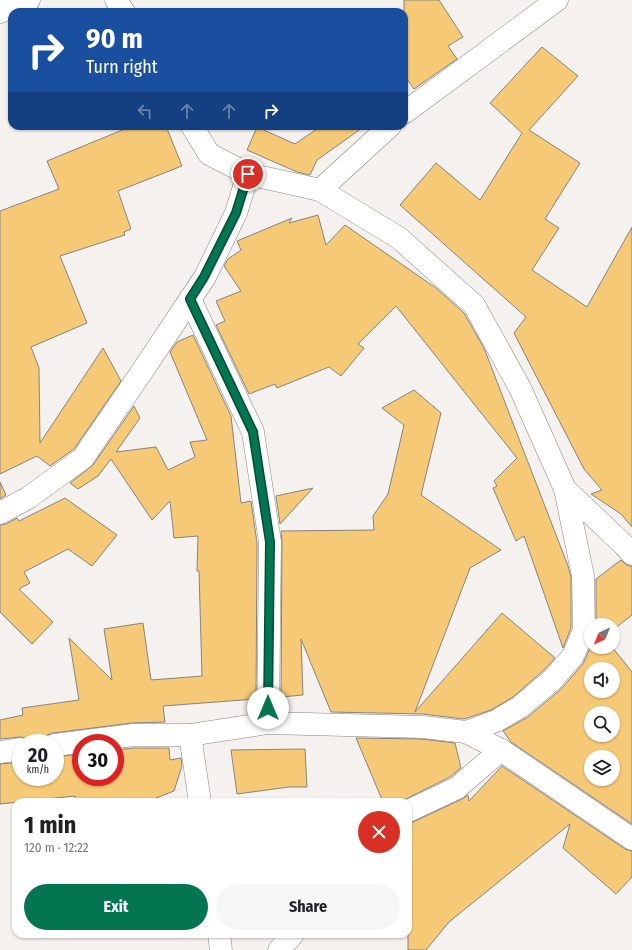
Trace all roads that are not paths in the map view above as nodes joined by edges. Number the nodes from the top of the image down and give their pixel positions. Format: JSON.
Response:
{"nodes":[{"id":1,"x":29,"y":0,"type":"edge"},
{"id":2,"x":557,"y":0,"type":"edge"},
{"id":3,"x":10,"y":8,"type":"edge"},
{"id":4,"x":408,"y":110,"type":"edge"},
{"id":5,"x":194,"y":130,"type":"edge"},
{"id":6,"x":386,"y":130,"type":"edge"},
{"id":7,"x":248,"y":174,"type":"junction"},
{"id":8,"x":320,"y":190,"type":"junction"},
{"id":9,"x":190,"y":299,"type":"junction"},
{"id":10,"x":565,"y":489,"type":"junction"},
{"id":11,"x":0,"y":513,"type":"edge"},
{"id":12,"x":632,"y":554,"type":"edge"},
{"id":13,"x":268,"y":723,"type":"junction"},
{"id":14,"x":466,"y":732,"type":"junction"},
{"id":15,"x":190,"y":735,"type":"junction"},
{"id":16,"x":64,"y":744,"type":"edge"},
{"id":17,"x":12,"y":750,"type":"edge"},
{"id":18,"x":501,"y":750,"type":"junction"},
{"id":19,"x":0,"y":752,"type":"edge"},
{"id":20,"x":199,"y":798,"type":"edge"},
{"id":21,"x":412,"y":809,"type":"edge"},
{"id":22,"x":632,"y":839,"type":"edge"},
{"id":23,"x":220,"y":938,"type":"edge"},
{"id":24,"x":289,"y":938,"type":"edge"},
{"id":25,"x":221,"y":950,"type":"edge"},
{"id":26,"x":279,"y":950,"type":"edge"}],
"edges":[{"from":1,"to":3,"type":"street"},
{"from":2,"to":4,"type":"street"},
{"from":5,"to":7,"type":"street"},
{"from":6,"to":8,"type":"street"},
{"from":7,"to":8,"type":"street"},
{"from":7,"to":9,"type":"street"},
{"from":8,"to":10,"type":"street"},
{"from":9,"to":11,"type":"street"},
{"from":9,"to":13,"type":"street"},
{"from":10,"to":12,"type":"street"},
{"from":10,"to":14,"type":"street"},
{"from":13,"to":14,"type":"street"},
{"from":13,"to":15,"type":"street"},
{"from":14,"to":18,"type":"street"},
{"from":15,"to":16,"type":"street"},
{"from":15,"to":20,"type":"street"},
{"from":17,"to":19,"type":"street"},
{"from":18,"to":21,"type":"street"},
{"from":18,"to":22,"type":"street"},
{"from":23,"to":25,"type":"street"},
{"from":24,"to":26,"type":"street"}]}
